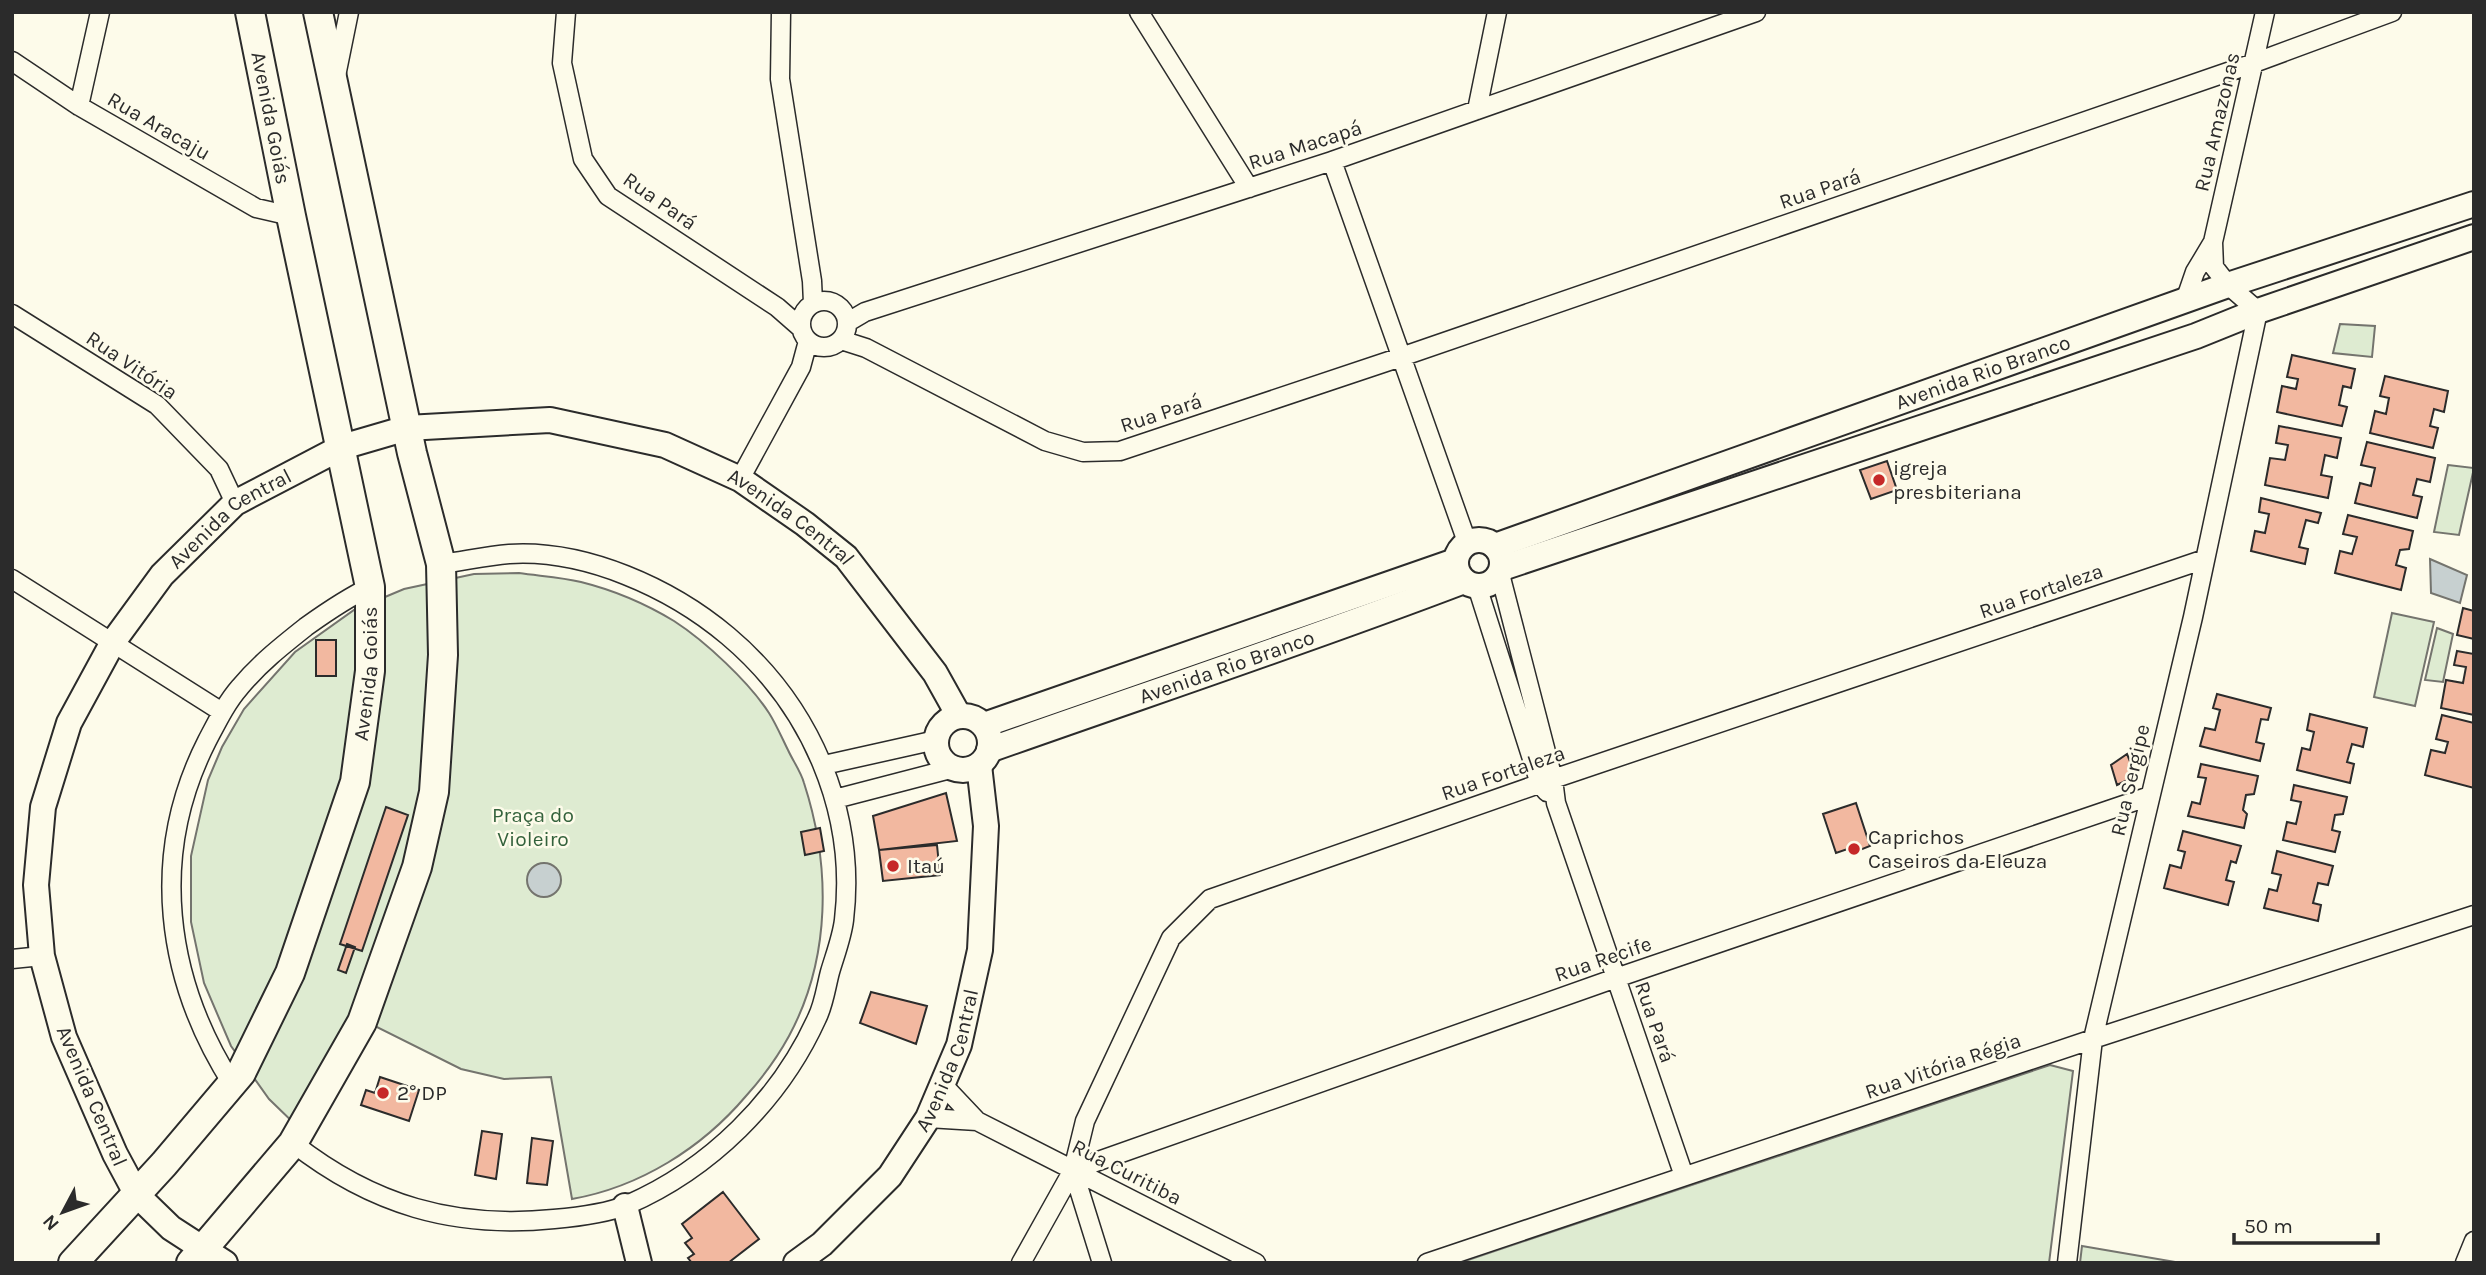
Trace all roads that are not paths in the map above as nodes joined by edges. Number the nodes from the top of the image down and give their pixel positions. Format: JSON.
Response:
{"nodes":[{"id":1,"x":100,"y":12,"type":"edge"},
{"id":2,"x":250,"y":12,"type":"edge"},
{"id":3,"x":318,"y":12,"type":"edge"},
{"id":4,"x":349,"y":12,"type":"edge"},
{"id":5,"x":566,"y":12,"type":"edge"},
{"id":6,"x":781,"y":12,"type":"edge"},
{"id":7,"x":1139,"y":12,"type":"edge"},
{"id":8,"x":1497,"y":12,"type":"edge"},
{"id":9,"x":1756,"y":12,"type":"edge"},
{"id":10,"x":2265,"y":12,"type":"edge"},
{"id":11,"x":2392,"y":12,"type":"edge"},
{"id":12,"x":12,"y":61,"type":"edge"},
{"id":13,"x":2254,"y":63,"type":"junction"},
{"id":14,"x":334,"y":89,"type":"junction"},
{"id":15,"x":79,"y":106,"type":"junction"},
{"id":16,"x":1477,"y":110,"type":"junction"},
{"id":17,"x":1332,"y":161,"type":"junction"},
{"id":18,"x":1249,"y":188,"type":"junction"},
{"id":19,"x":2474,"y":204,"type":"edge"},
{"id":20,"x":291,"y":216,"type":"junction"},
{"id":21,"x":2474,"y":237,"type":"edge"},
{"id":22,"x":2213,"y":242,"type":"junction"},
{"id":23,"x":2228,"y":285,"type":"junction"},
{"id":24,"x":2185,"y":301,"type":"junction"},
{"id":25,"x":2258,"y":311,"type":"junction"},
{"id":26,"x":12,"y":314,"type":"edge"},
{"id":27,"x":812,"y":322,"type":"junction"},
{"id":28,"x":845,"y":326,"type":"junction"},
{"id":29,"x":1401,"y":357,"type":"junction"},
{"id":30,"x":407,"y":428,"type":"junction"},
{"id":31,"x":342,"y":447,"type":"junction"},
{"id":32,"x":740,"y":479,"type":"junction"},
{"id":33,"x":235,"y":503,"type":"junction"},
{"id":34,"x":2205,"y":559,"type":"junction"},
{"id":35,"x":1499,"y":563,"type":"junction"},
{"id":36,"x":441,"y":564,"type":"junction"},
{"id":37,"x":1465,"y":568,"type":"junction"},
{"id":38,"x":12,"y":579,"type":"edge"},
{"id":39,"x":370,"y":587,"type":"junction"},
{"id":40,"x":1510,"y":613,"type":"junction"},
{"id":41,"x":1489,"y":620,"type":"junction"},
{"id":42,"x":113,"y":642,"type":"junction"},
{"id":43,"x":222,"y":712,"type":"junction"},
{"id":44,"x":959,"y":716,"type":"junction"},
{"id":45,"x":984,"y":725,"type":"junction"},
{"id":46,"x":936,"y":740,"type":"junction"},
{"id":47,"x":984,"y":757,"type":"junction"},
{"id":48,"x":824,"y":765,"type":"junction"},
{"id":49,"x":954,"y":768,"type":"junction"},
{"id":50,"x":1547,"y":782,"type":"junction"},
{"id":51,"x":2150,"y":796,"type":"junction"},
{"id":52,"x":835,"y":799,"type":"junction"},
{"id":53,"x":2474,"y":915,"type":"edge"},
{"id":54,"x":42,"y":956,"type":"junction"},
{"id":55,"x":12,"y":960,"type":"edge"},
{"id":56,"x":1616,"y":978,"type":"junction"},
{"id":57,"x":2093,"y":1039,"type":"junction"},
{"id":58,"x":233,"y":1085,"type":"junction"},
{"id":59,"x":943,"y":1085,"type":"junction"},
{"id":60,"x":928,"y":1118,"type":"junction"},
{"id":61,"x":977,"y":1121,"type":"junction"},
{"id":62,"x":293,"y":1143,"type":"junction"},
{"id":63,"x":1073,"y":1170,"type":"junction"},
{"id":64,"x":1684,"y":1177,"type":"junction"},
{"id":65,"x":137,"y":1195,"type":"junction"},
{"id":66,"x":625,"y":1206,"type":"junction"},
{"id":67,"x":2474,"y":1241,"type":"edge"},
{"id":68,"x":206,"y":1258,"type":"edge"},
{"id":69,"x":73,"y":1263,"type":"edge"},
{"id":70,"x":639,"y":1263,"type":"edge"},
{"id":71,"x":796,"y":1263,"type":"edge"},
{"id":72,"x":1021,"y":1263,"type":"edge"},
{"id":73,"x":1102,"y":1263,"type":"edge"},
{"id":74,"x":1256,"y":1263,"type":"edge"},
{"id":75,"x":1427,"y":1263,"type":"edge"},
{"id":76,"x":2067,"y":1263,"type":"edge"},
{"id":77,"x":2465,"y":1263,"type":"edge"}],
"edges":[{"from":1,"to":15,"type":"street"},
{"from":2,"to":20,"type":"main road","name":"Avenida Goiás"},
{"from":3,"to":14,"type":"main road"},
{"from":4,"to":14,"type":"street"},
{"from":5,"to":27,"type":"street","name":"Rua Pará"},
{"from":6,"to":27,"type":"street"},
{"from":7,"to":18,"type":"street"},
{"from":8,"to":16,"type":"street"},
{"from":9,"to":16,"type":"street","name":"Rua Macapá"},
{"from":10,"to":13,"type":"street","name":"Rua Amazonas"},
{"from":11,"to":13,"type":"street","name":"Rua Pará"},
{"from":12,"to":15,"type":"street","name":"Rua Aracaju"},
{"from":13,"to":22,"type":"street","name":"Rua Amazonas"},
{"from":13,"to":29,"type":"street","name":"Rua Pará"},
{"from":14,"to":30,"type":"main road"},
{"from":15,"to":20,"type":"street","name":"Rua Aracaju"},
{"from":16,"to":17,"type":"street","name":"Rua Macapá"},
{"from":17,"to":18,"type":"street","name":"Rua Macapá"},
{"from":17,"to":29,"type":"street","name":"Rua Pará"},
{"from":18,"to":28,"type":"street","name":"Rua Macapá"},
{"from":19,"to":23,"type":"street","name":"Avenida Rio Branco"},
{"from":20,"to":31,"type":"main road","name":"Avenida Goiás"},
{"from":21,"to":25,"type":"street","name":"Avenida Rio Branco"},
{"from":22,"to":23,"type":"street","name":"Rua Amazonas"},
{"from":22,"to":24,"type":"street","name":"Rua Amazonas"},
{"from":23,"to":24,"type":"street","name":"Avenida Rio Branco"},
{"from":23,"to":25,"type":"street"},
{"from":24,"to":35,"type":"street","name":"Avenida Rio Branco"},
{"from":25,"to":34,"type":"street","name":"Rua Sergipe"},
{"from":25,"to":35,"type":"street","name":"Avenida Rio Branco"},
{"from":26,"to":33,"type":"street","name":"Rua Vitória"},
{"from":27,"to":28,"type":"street","name":"Rua Pará"},
{"from":27,"to":28,"type":"street","name":"Rua Macapá"},
{"from":27,"to":32,"type":"street"},
{"from":28,"to":29,"type":"street","name":"Rua Pará"},
{"from":29,"to":37,"type":"street","name":"Rua Pará"},
{"from":30,"to":31,"type":"street","name":"Avenida Central"},
{"from":30,"to":32,"type":"street","name":"Avenida Central"},
{"from":30,"to":36,"type":"main road"},
{"from":31,"to":33,"type":"street","name":"Avenida Central"},
{"from":31,"to":39,"type":"main road","name":"Avenida Goiás"},
{"from":32,"to":44,"type":"street","name":"Avenida Central"},
{"from":33,"to":42,"type":"street","name":"Avenida Central"},
{"from":34,"to":50,"type":"street","name":"Rua Fortaleza"},
{"from":34,"to":51,"type":"street","name":"Rua Sergipe"},
{"from":35,"to":37,"type":"street"},
{"from":35,"to":37,"type":"street"},
{"from":35,"to":40,"type":"street","name":"Rua Pará"},
{"from":36,"to":48,"type":"street"},
{"from":36,"to":62,"type":"main road"},
{"from":37,"to":41,"type":"street","name":"Rua Pará"},
{"from":37,"to":45,"type":"street","name":"Avenida Rio Branco"},
{"from":37,"to":47,"type":"street","name":"Avenida Rio Branco"},
{"from":38,"to":42,"type":"street"},
{"from":39,"to":43,"type":"street"},
{"from":39,"to":58,"type":"main road","name":"Avenida Goiás"},
{"from":40,"to":41,"type":"street"},
{"from":40,"to":50,"type":"street","name":"Rua Pará"},
{"from":41,"to":50,"type":"street","name":"Rua Pará"},
{"from":42,"to":43,"type":"street"},
{"from":42,"to":54,"type":"street","name":"Avenida Central"},
{"from":43,"to":58,"type":"street"},
{"from":44,"to":45,"type":"street"},
{"from":44,"to":46,"type":"street"},
{"from":45,"to":47,"type":"street"},
{"from":46,"to":48,"type":"street"},
{"from":46,"to":49,"type":"street"},
{"from":47,"to":49,"type":"street"},
{"from":47,"to":59,"type":"street","name":"Avenida Central"},
{"from":48,"to":52,"type":"street"},
{"from":49,"to":52,"type":"street"},
{"from":50,"to":56,"type":"street","name":"Rua Pará"},
{"from":50,"to":63,"type":"street","name":"Rua Fortaleza"},
{"from":51,"to":56,"type":"street","name":"Rua Recife"},
{"from":51,"to":57,"type":"street","name":"Rua Sergipe"},
{"from":52,"to":66,"type":"street"},
{"from":53,"to":57,"type":"street","name":"Rua Vitória Régia"},
{"from":54,"to":55,"type":"street"},
{"from":54,"to":65,"type":"street","name":"Avenida Central"},
{"from":56,"to":63,"type":"street","name":"Rua Recife"},
{"from":56,"to":64,"type":"street","name":"Rua Pará"},
{"from":57,"to":64,"type":"street","name":"Rua Vitória Régia"},
{"from":57,"to":76,"type":"street","name":"Rua Sergipe"},
{"from":58,"to":65,"type":"main road","name":"Avenida Goiás"},
{"from":59,"to":60,"type":"street","name":"Avenida Central"},
{"from":59,"to":61,"type":"street","name":"Rua Curitiba"},
{"from":60,"to":61,"type":"street","name":"Rua Curitiba"},
{"from":60,"to":71,"type":"street","name":"Avenida Central"},
{"from":61,"to":63,"type":"street","name":"Rua Curitiba"},
{"from":62,"to":66,"type":"street"},
{"from":62,"to":68,"type":"main road"},
{"from":63,"to":72,"type":"street","name":"Rua Fortaleza"},
{"from":63,"to":73,"type":"street"},
{"from":63,"to":74,"type":"street","name":"Rua Curitiba"},
{"from":64,"to":75,"type":"street","name":"Rua Vitória Régia"},
{"from":65,"to":68,"type":"street","name":"Avenida Central"},
{"from":65,"to":69,"type":"main road","name":"Avenida Goiás"},
{"from":66,"to":70,"type":"street"},
{"from":67,"to":77,"type":"street"}]}
